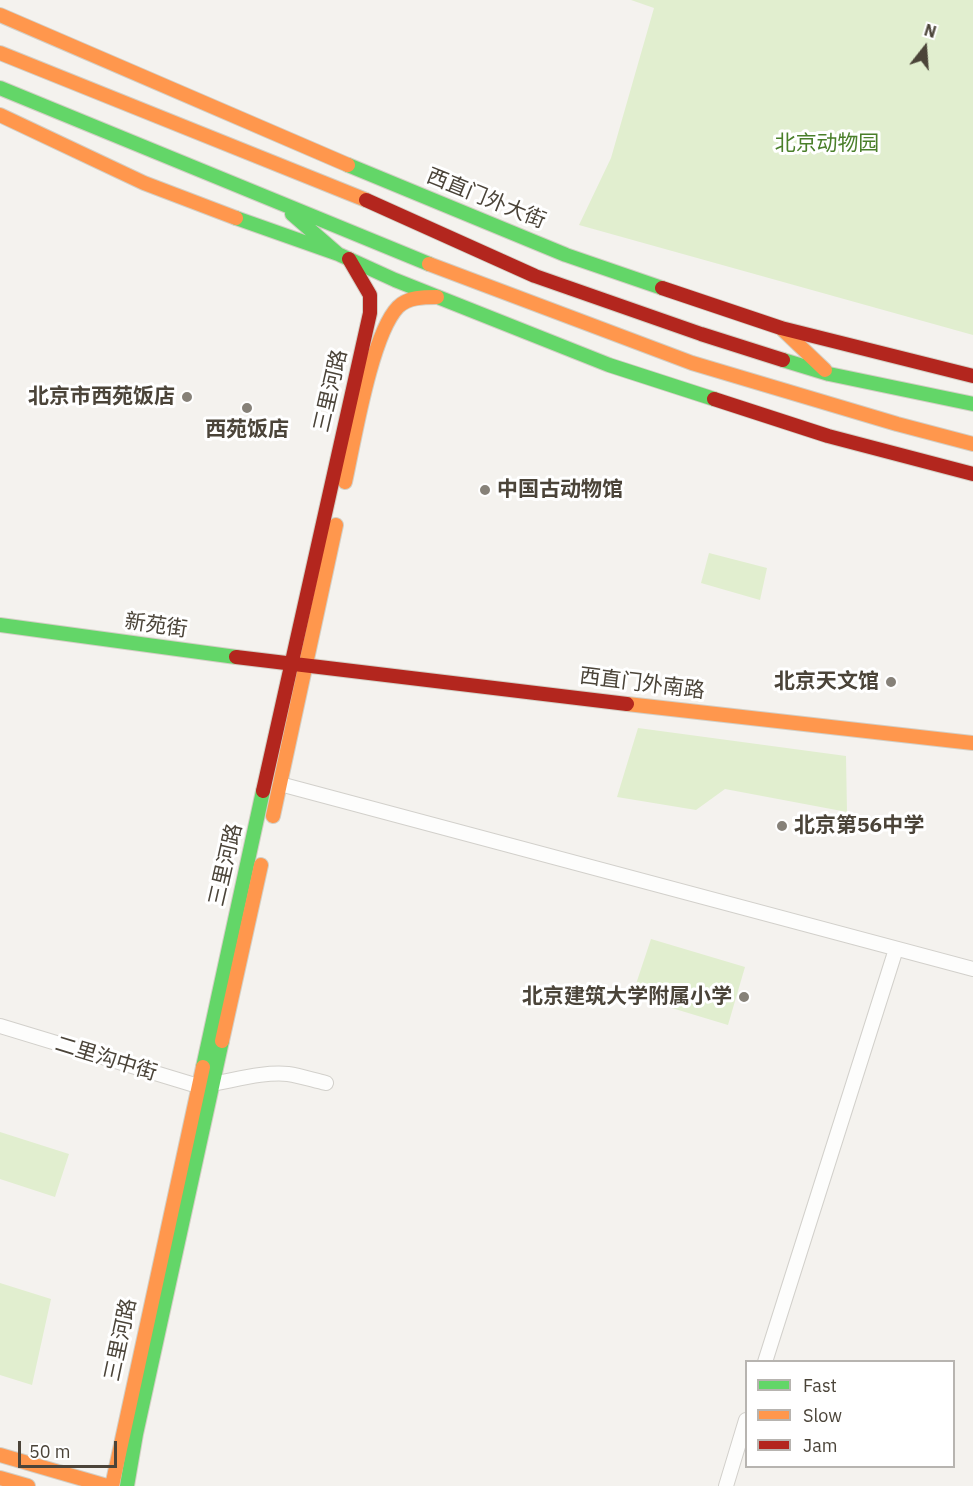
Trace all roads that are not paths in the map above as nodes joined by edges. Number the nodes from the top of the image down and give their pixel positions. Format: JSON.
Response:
{"nodes":[{"id":1,"x":0,"y":15,"type":"edge"},
{"id":2,"x":0,"y":41,"type":"edge"},
{"id":3,"x":0,"y":53,"type":"edge"},
{"id":4,"x":49,"y":73,"type":"junction"},
{"id":5,"x":0,"y":89,"type":"edge"},
{"id":6,"x":0,"y":115,"type":"edge"},
{"id":7,"x":275,"y":200,"type":"junction"},
{"id":8,"x":343,"y":256,"type":"junction"},
{"id":9,"x":437,"y":297,"type":"junction"},
{"id":10,"x":781,"y":328,"type":"junction"},
{"id":11,"x":829,"y":375,"type":"junction"},
{"id":12,"x":973,"y":376,"type":"edge"},
{"id":13,"x":971,"y":404,"type":"edge"},
{"id":14,"x":973,"y":444,"type":"edge"},
{"id":15,"x":973,"y":474,"type":"edge"},
{"id":16,"x":0,"y":625,"type":"edge"},
{"id":17,"x":290,"y":665,"type":"junction"},
{"id":18,"x":306,"y":667,"type":"junction"},
{"id":19,"x":973,"y":743,"type":"edge"},
{"id":20,"x":280,"y":784,"type":"junction"},
{"id":21,"x":270,"y":827,"type":"dead end"},
{"id":22,"x":265,"y":850,"type":"dead end"},
{"id":23,"x":896,"y":949,"type":"junction"},
{"id":24,"x":973,"y":969,"type":"edge"},
{"id":25,"x":0,"y":1026,"type":"edge"},
{"id":26,"x":326,"y":1083,"type":"dead end"},
{"id":27,"x":213,"y":1085,"type":"junction"},
{"id":28,"x":198,"y":1086,"type":"junction"},
{"id":29,"x":766,"y":1360,"type":"edge"},
{"id":30,"x":745,"y":1426,"type":"edge"},
{"id":31,"x":0,"y":1455,"type":"edge"},
{"id":32,"x":0,"y":1478,"type":"edge"},
{"id":33,"x":28,"y":1486,"type":"edge"},
{"id":34,"x":107,"y":1486,"type":"edge"},
{"id":35,"x":112,"y":1486,"type":"edge"},
{"id":36,"x":127,"y":1486,"type":"edge"},
{"id":37,"x":726,"y":1486,"type":"edge"}],
"edges":[{"from":1,"to":10,"type":"main road","name":"西直门外大街"},
{"from":2,"to":4,"type":"main road"},
{"from":3,"to":4,"type":"main road"},
{"from":4,"to":11,"type":"main road"},
{"from":5,"to":7,"type":"main road"},
{"from":6,"to":8,"type":"main road"},
{"from":7,"to":8,"type":"main road"},
{"from":7,"to":14,"type":"main road"},
{"from":8,"to":9,"type":"main road"},
{"from":8,"to":17,"type":"main road","name":"三里河路"},
{"from":9,"to":15,"type":"main road"},
{"from":9,"to":18,"type":"main road","name":"三里河路"},
{"from":10,"to":11,"type":"main road"},
{"from":10,"to":12,"type":"main road","name":"西直门外大街"},
{"from":11,"to":13,"type":"main road"},
{"from":16,"to":17,"type":"main road","name":"新苑街"},
{"from":17,"to":18,"type":"main road","name":"新苑街"},
{"from":17,"to":28,"type":"main road","name":"三里河路"},
{"from":18,"to":19,"type":"main road","name":"西直门外南路"},
{"from":18,"to":20,"type":"main road","name":"三里河路"},
{"from":20,"to":21,"type":"main road","name":"三里河路"},
{"from":20,"to":23,"type":"street"},
{"from":22,"to":27,"type":"main road","name":"三里河路"},
{"from":23,"to":24,"type":"street"},
{"from":23,"to":29,"type":"street"},
{"from":25,"to":28,"type":"street","name":"二里沟中街"},
{"from":26,"to":27,"type":"street","name":"二里沟中街"},
{"from":27,"to":28,"type":"street","name":"二里沟中街"},
{"from":27,"to":36,"type":"main road","name":"三里河路"},
{"from":28,"to":35,"type":"main road","name":"三里河路"},
{"from":30,"to":37,"type":"street"},
{"from":31,"to":34,"type":"main road"},
{"from":32,"to":33,"type":"main road"}]}
